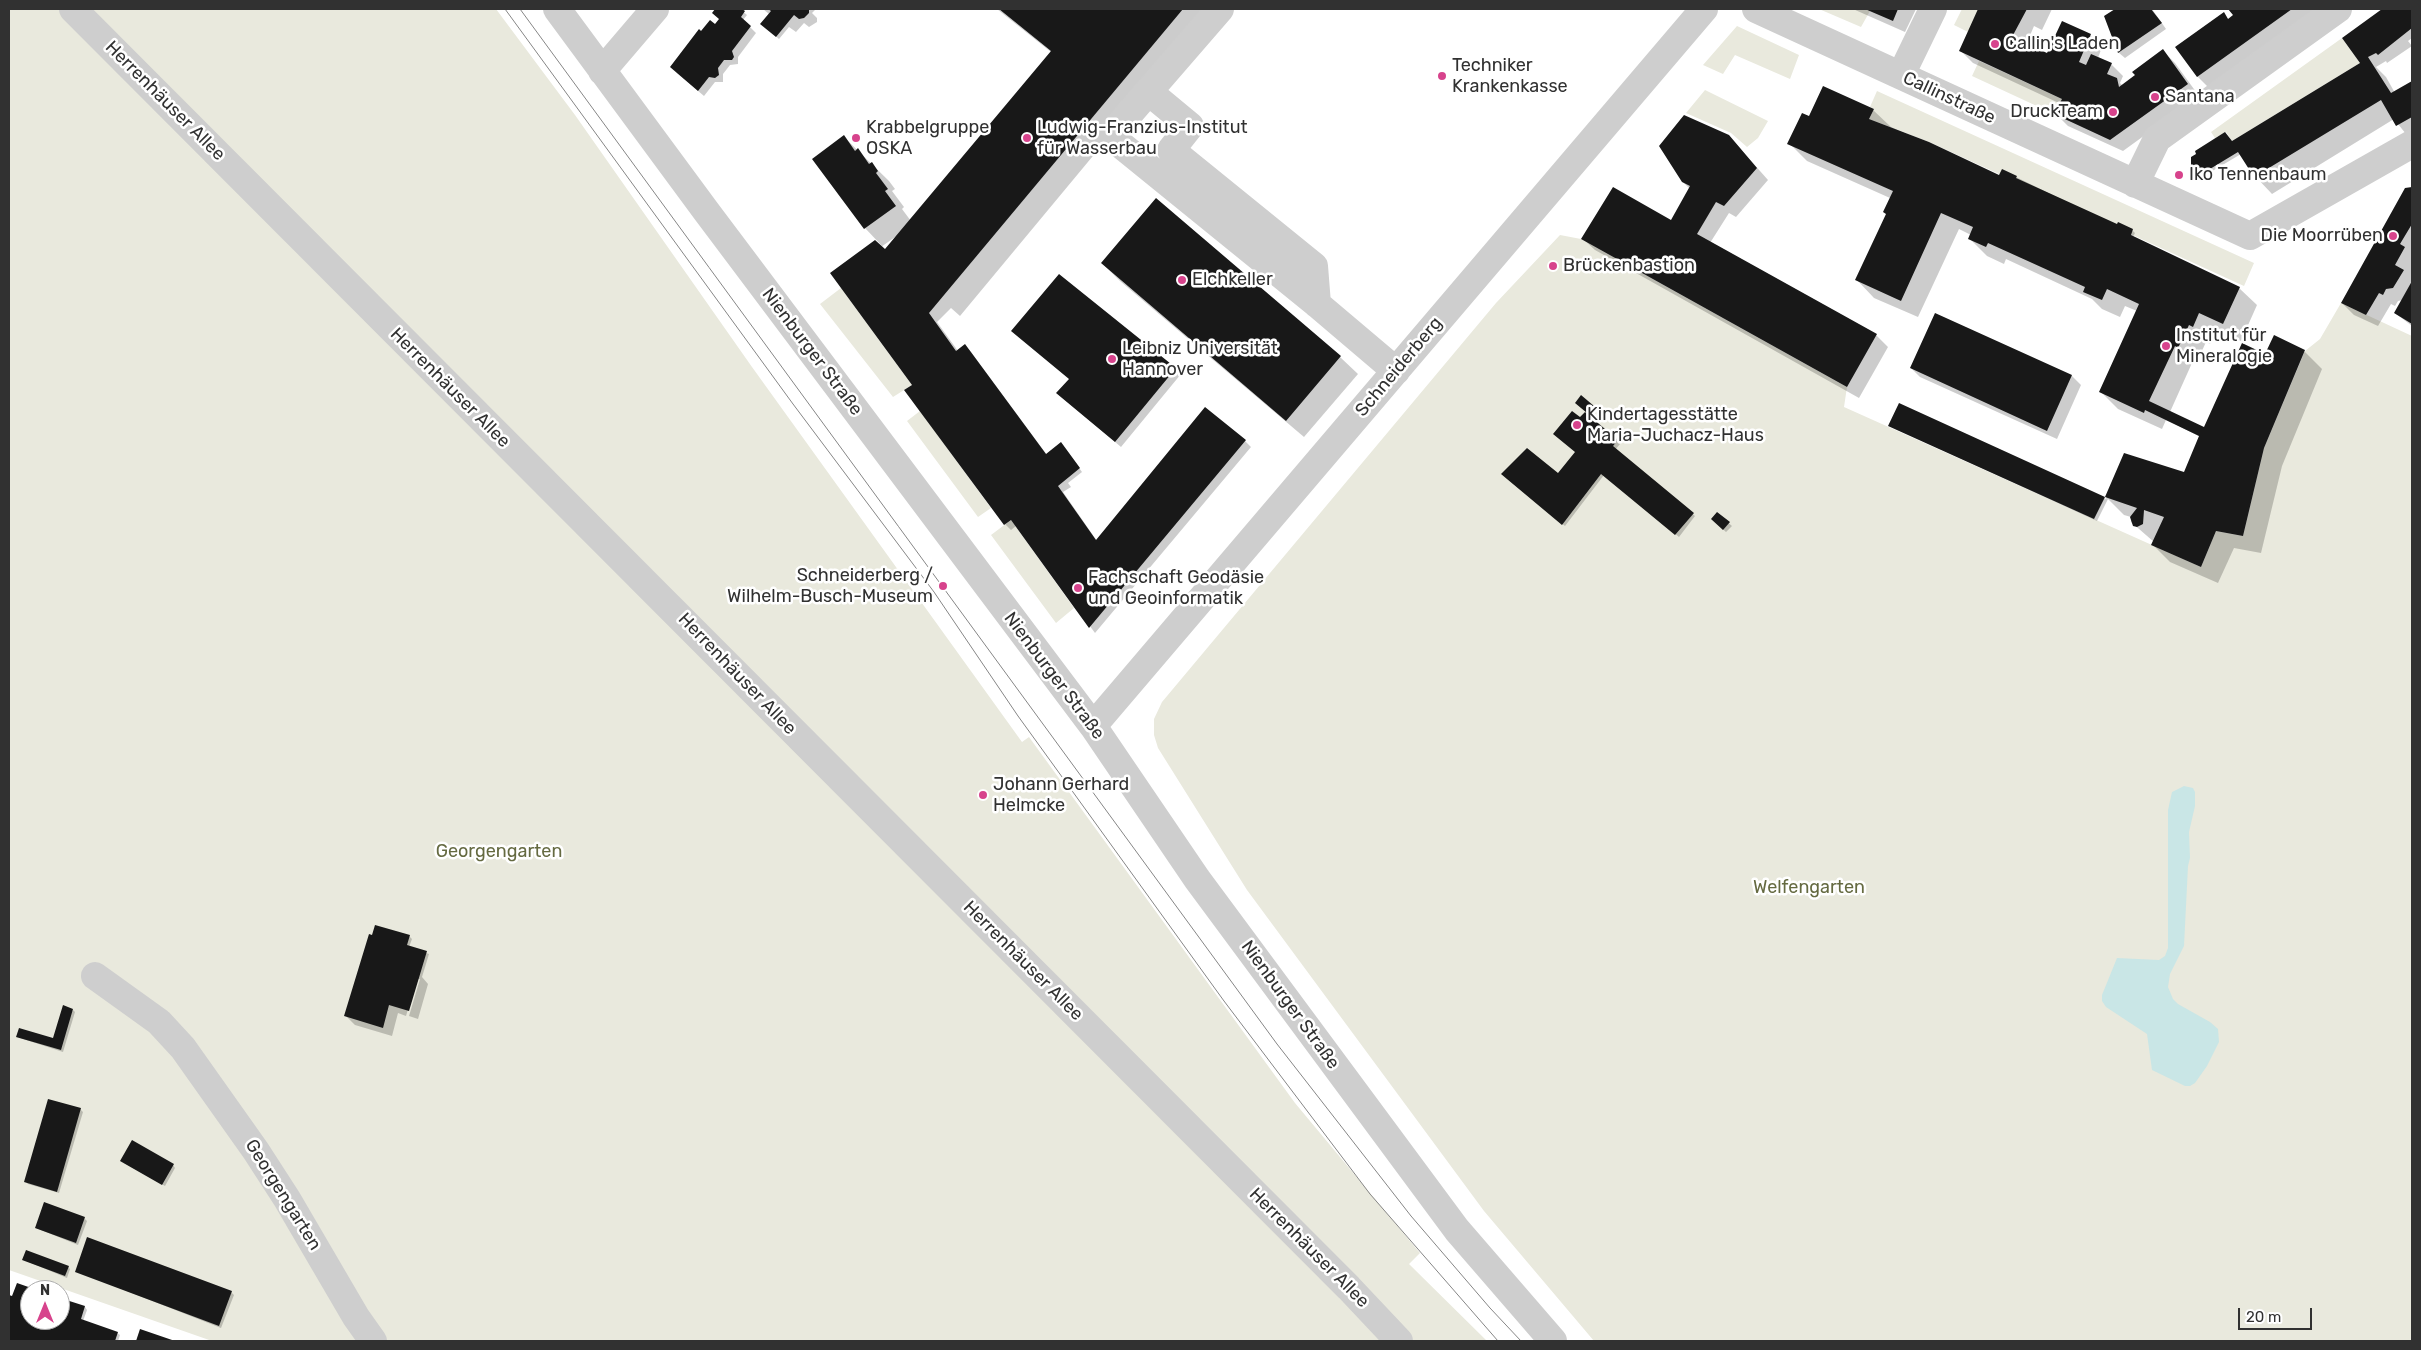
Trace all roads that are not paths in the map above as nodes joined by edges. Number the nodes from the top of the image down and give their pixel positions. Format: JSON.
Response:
{"nodes":[{"id":1,"x":73,"y":9,"type":"edge"},
{"id":2,"x":557,"y":9,"type":"edge"},
{"id":3,"x":655,"y":9,"type":"edge"},
{"id":4,"x":1220,"y":9,"type":"edge"},
{"id":5,"x":1704,"y":9,"type":"edge"},
{"id":6,"x":1756,"y":9,"type":"edge"},
{"id":7,"x":1933,"y":9,"type":"edge"},
{"id":8,"x":2338,"y":9,"type":"edge"},
{"id":9,"x":602,"y":70,"type":"junction"},
{"id":10,"x":1901,"y":76,"type":"junction"},
{"id":11,"x":1149,"y":92,"type":"junction"},
{"id":12,"x":2412,"y":144,"type":"edge"},
{"id":13,"x":1171,"y":150,"type":"junction"},
{"id":14,"x":1153,"y":171,"type":"junction"},
{"id":15,"x":2135,"y":184,"type":"junction"},
{"id":16,"x":1317,"y":304,"type":"junction"},
{"id":17,"x":1396,"y":371,"type":"junction"},
{"id":18,"x":1092,"y":726,"type":"junction"},
{"id":19,"x":95,"y":976,"type":"dead end"},
{"id":20,"x":373,"y":1341,"type":"edge"},
{"id":21,"x":1399,"y":1341,"type":"edge"},
{"id":22,"x":1553,"y":1341,"type":"edge"}],
"edges":[{"from":1,"to":21,"type":"street","name":"Herrenhäuser Allee"},
{"from":2,"to":9,"type":"street","name":"Nienburger Straße"},
{"from":3,"to":9,"type":"street"},
{"from":4,"to":11,"type":"street"},
{"from":5,"to":17,"type":"street","name":"Schneiderberg"},
{"from":6,"to":10,"type":"street","name":"Callinstraße"},
{"from":7,"to":10,"type":"street"},
{"from":8,"to":15,"type":"street"},
{"from":9,"to":18,"type":"street","name":"Nienburger Straße"},
{"from":10,"to":15,"type":"street","name":"Callinstraße"},
{"from":11,"to":13,"type":"street"},
{"from":11,"to":14,"type":"street"},
{"from":12,"to":15,"type":"street","name":"Callinstraße"},
{"from":13,"to":14,"type":"street"},
{"from":13,"to":16,"type":"street"},
{"from":14,"to":16,"type":"street"},
{"from":16,"to":17,"type":"street"},
{"from":17,"to":18,"type":"street","name":"Schneiderberg"},
{"from":18,"to":22,"type":"street","name":"Nienburger Straße"},
{"from":19,"to":20,"type":"street","name":"Georgengarten"}]}
